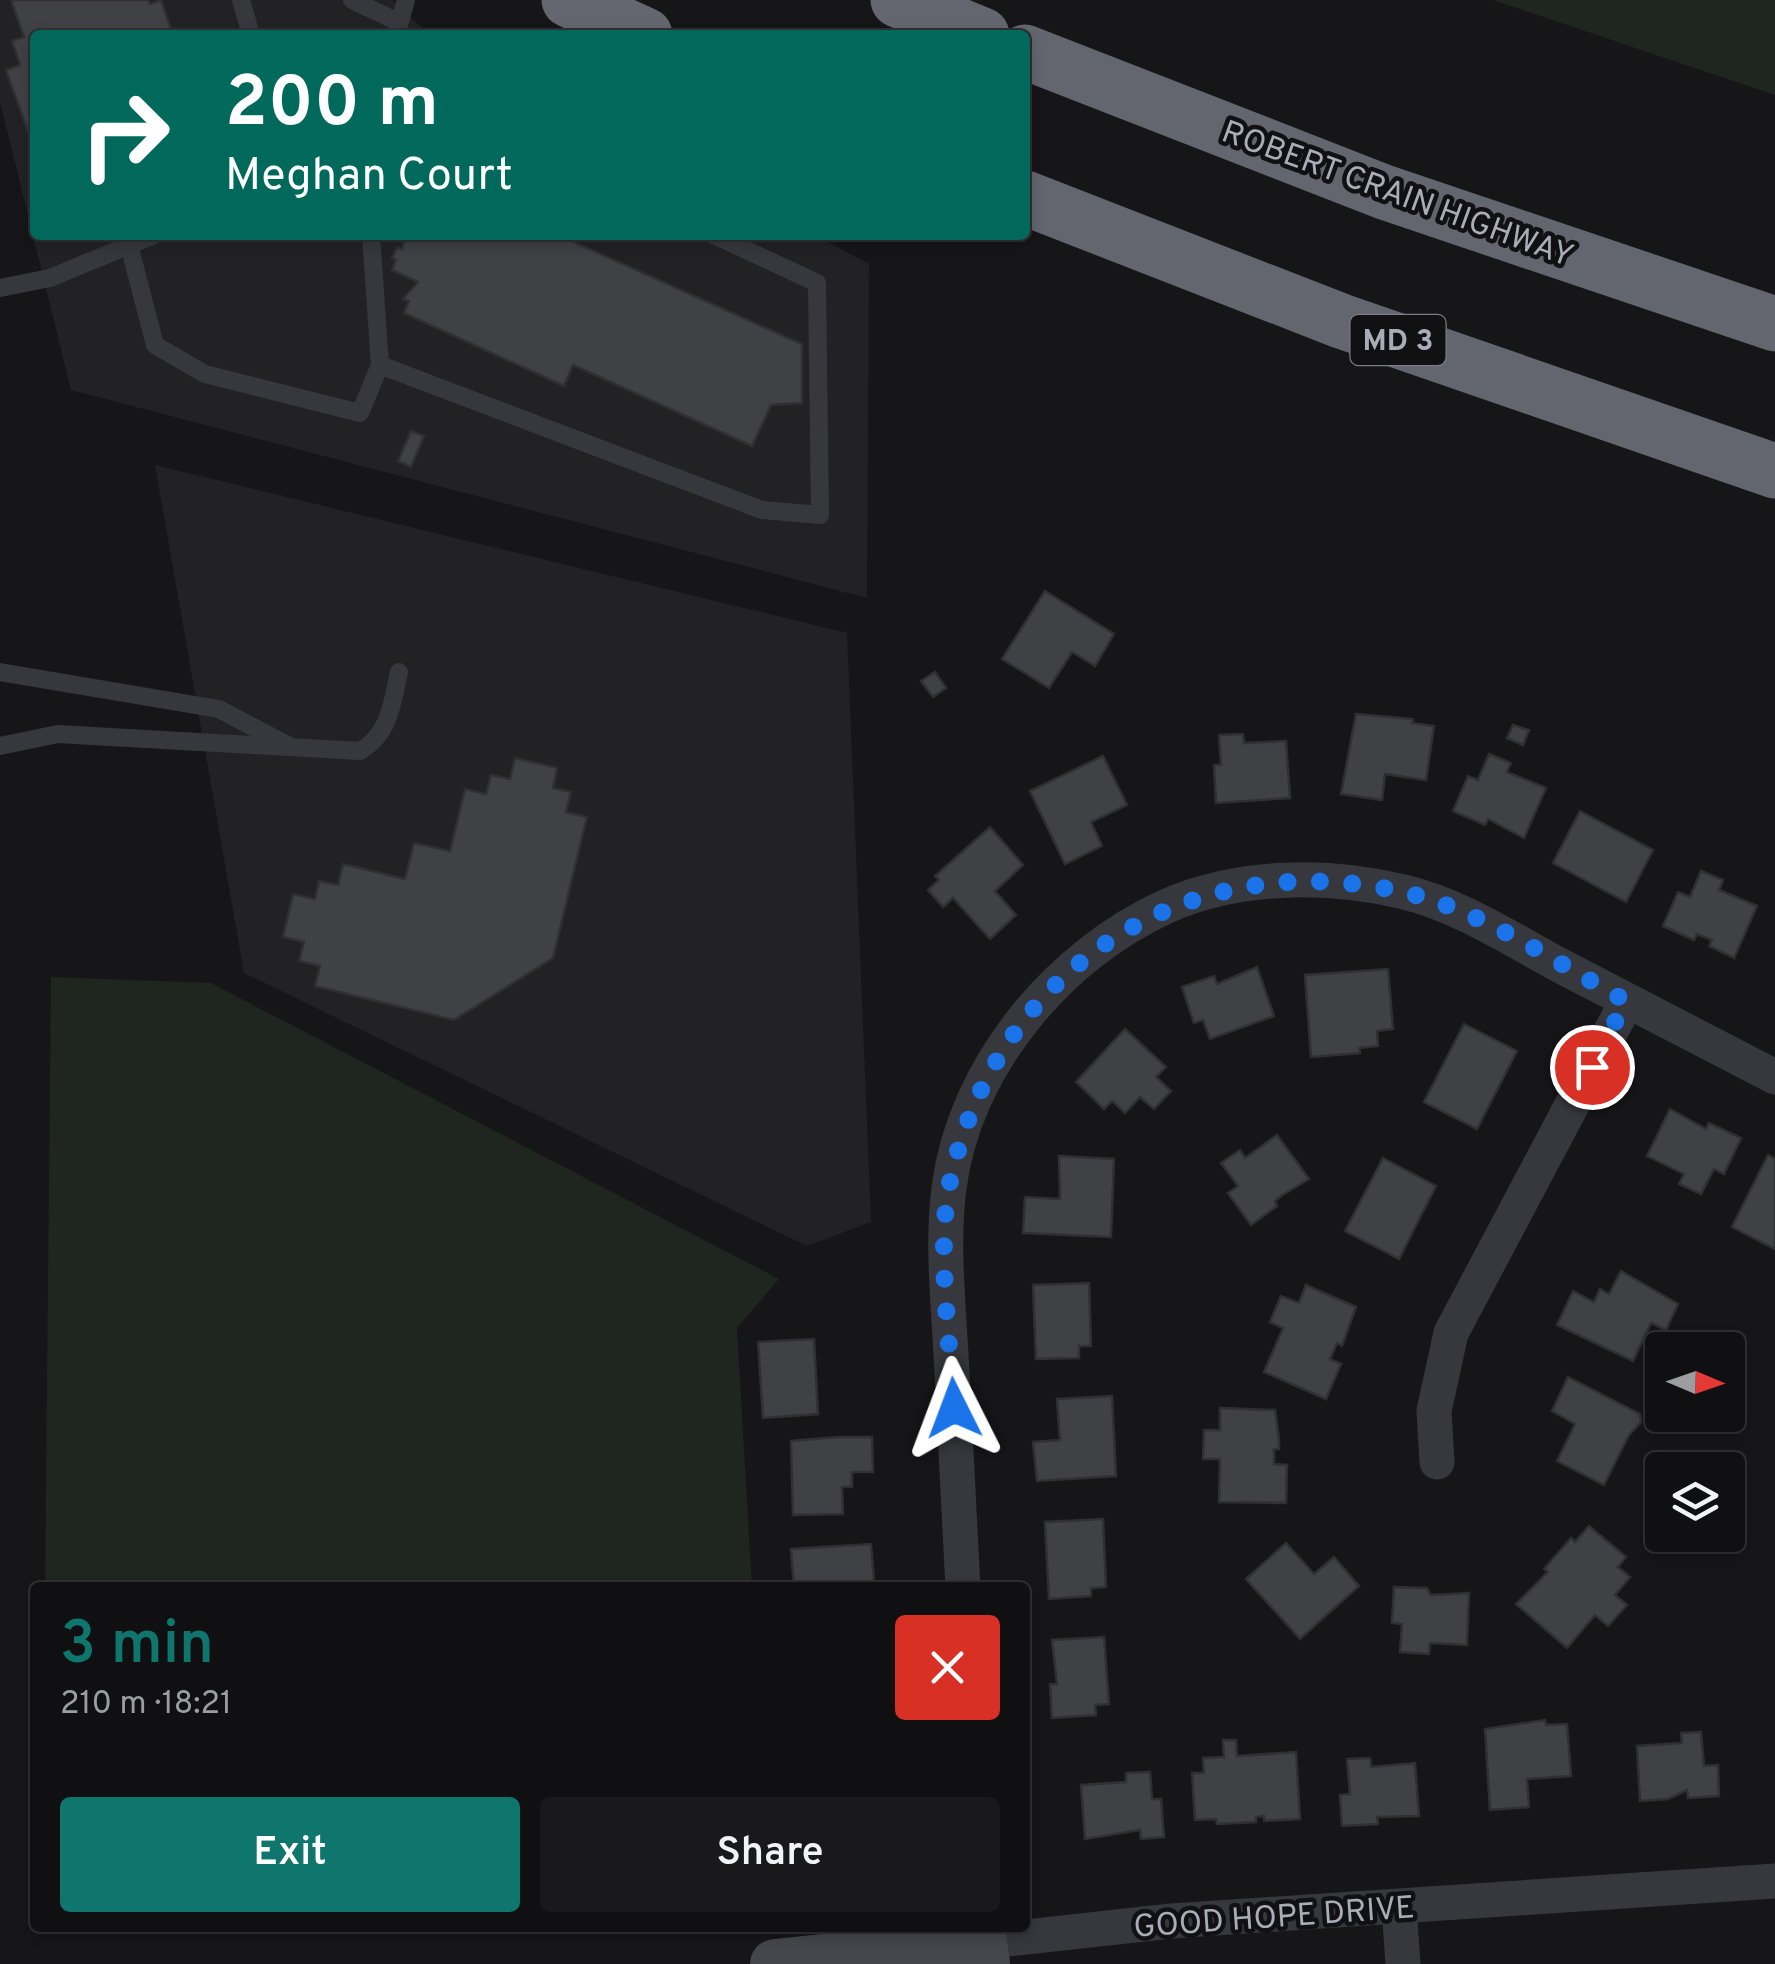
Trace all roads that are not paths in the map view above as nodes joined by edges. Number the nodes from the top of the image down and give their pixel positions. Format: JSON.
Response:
{"nodes":[{"id":1,"x":240,"y":0,"type":"edge"},
{"id":2,"x":352,"y":0,"type":"edge"},
{"id":3,"x":406,"y":0,"type":"edge"},
{"id":4,"x":569,"y":0,"type":"edge"},
{"id":5,"x":898,"y":0,"type":"edge"},
{"id":6,"x":396,"y":28,"type":"edge"},
{"id":7,"x":249,"y":30,"type":"edge"},
{"id":8,"x":633,"y":30,"type":"edge"},
{"id":9,"x":970,"y":30,"type":"edge"},
{"id":10,"x":1030,"y":54,"type":"edge"},
{"id":11,"x":1030,"y":200,"type":"edge"},
{"id":12,"x":143,"y":240,"type":"edge"},
{"id":13,"x":370,"y":240,"type":"edge"},
{"id":14,"x":725,"y":240,"type":"edge"},
{"id":15,"x":129,"y":246,"type":"junction"},
{"id":16,"x":0,"y":288,"type":"edge"},
{"id":17,"x":1775,"y":324,"type":"edge"},
{"id":18,"x":380,"y":365,"type":"junction"},
{"id":19,"x":1775,"y":471,"type":"edge"},
{"id":20,"x":0,"y":672,"type":"edge"},
{"id":21,"x":400,"y":672,"type":"dead end"},
{"id":22,"x":0,"y":746,"type":"edge"},
{"id":23,"x":294,"y":748,"type":"junction"},
{"id":24,"x":1626,"y":1001,"type":"junction"},
{"id":25,"x":1775,"y":1077,"type":"edge"},
{"id":26,"x":1437,"y":1462,"type":"dead end"},
{"id":27,"x":963,"y":1582,"type":"edge"},
{"id":28,"x":1775,"y":1882,"type":"edge"},
{"id":29,"x":1399,"y":1907,"type":"junction"},
{"id":30,"x":983,"y":1944,"type":"edge"},
{"id":31,"x":775,"y":1964,"type":"edge"},
{"id":32,"x":1404,"y":1964,"type":"edge"}],
"edges":[{"from":1,"to":7,"type":"lane"},
{"from":2,"to":6,"type":"lane"},
{"from":3,"to":6,"type":"lane"},
{"from":4,"to":8,"type":"highway"},
{"from":5,"to":9,"type":"highway"},
{"from":10,"to":17,"type":"highway","name":"ROBERT CRAIN HIGHWAY"},
{"from":11,"to":19,"type":"highway","number":"MD 3"},
{"from":12,"to":15,"type":"lane"},
{"from":13,"to":18,"type":"lane"},
{"from":14,"to":18,"type":"lane"},
{"from":15,"to":16,"type":"lane"},
{"from":15,"to":18,"type":"lane"},
{"from":20,"to":23,"type":"lane"},
{"from":21,"to":23,"type":"lane"},
{"from":22,"to":23,"type":"lane"},
{"from":24,"to":25,"type":"street"},
{"from":24,"to":26,"type":"street"},
{"from":24,"to":27,"type":"street"},
{"from":28,"to":29,"type":"street","name":"GOOD HOPE DRIVE"},
{"from":29,"to":30,"type":"street","name":"GOOD HOPE DRIVE"},
{"from":29,"to":32,"type":"street"},
{"from":30,"to":31,"type":"street","name":"GOOD HOPE DRIVE"}]}
